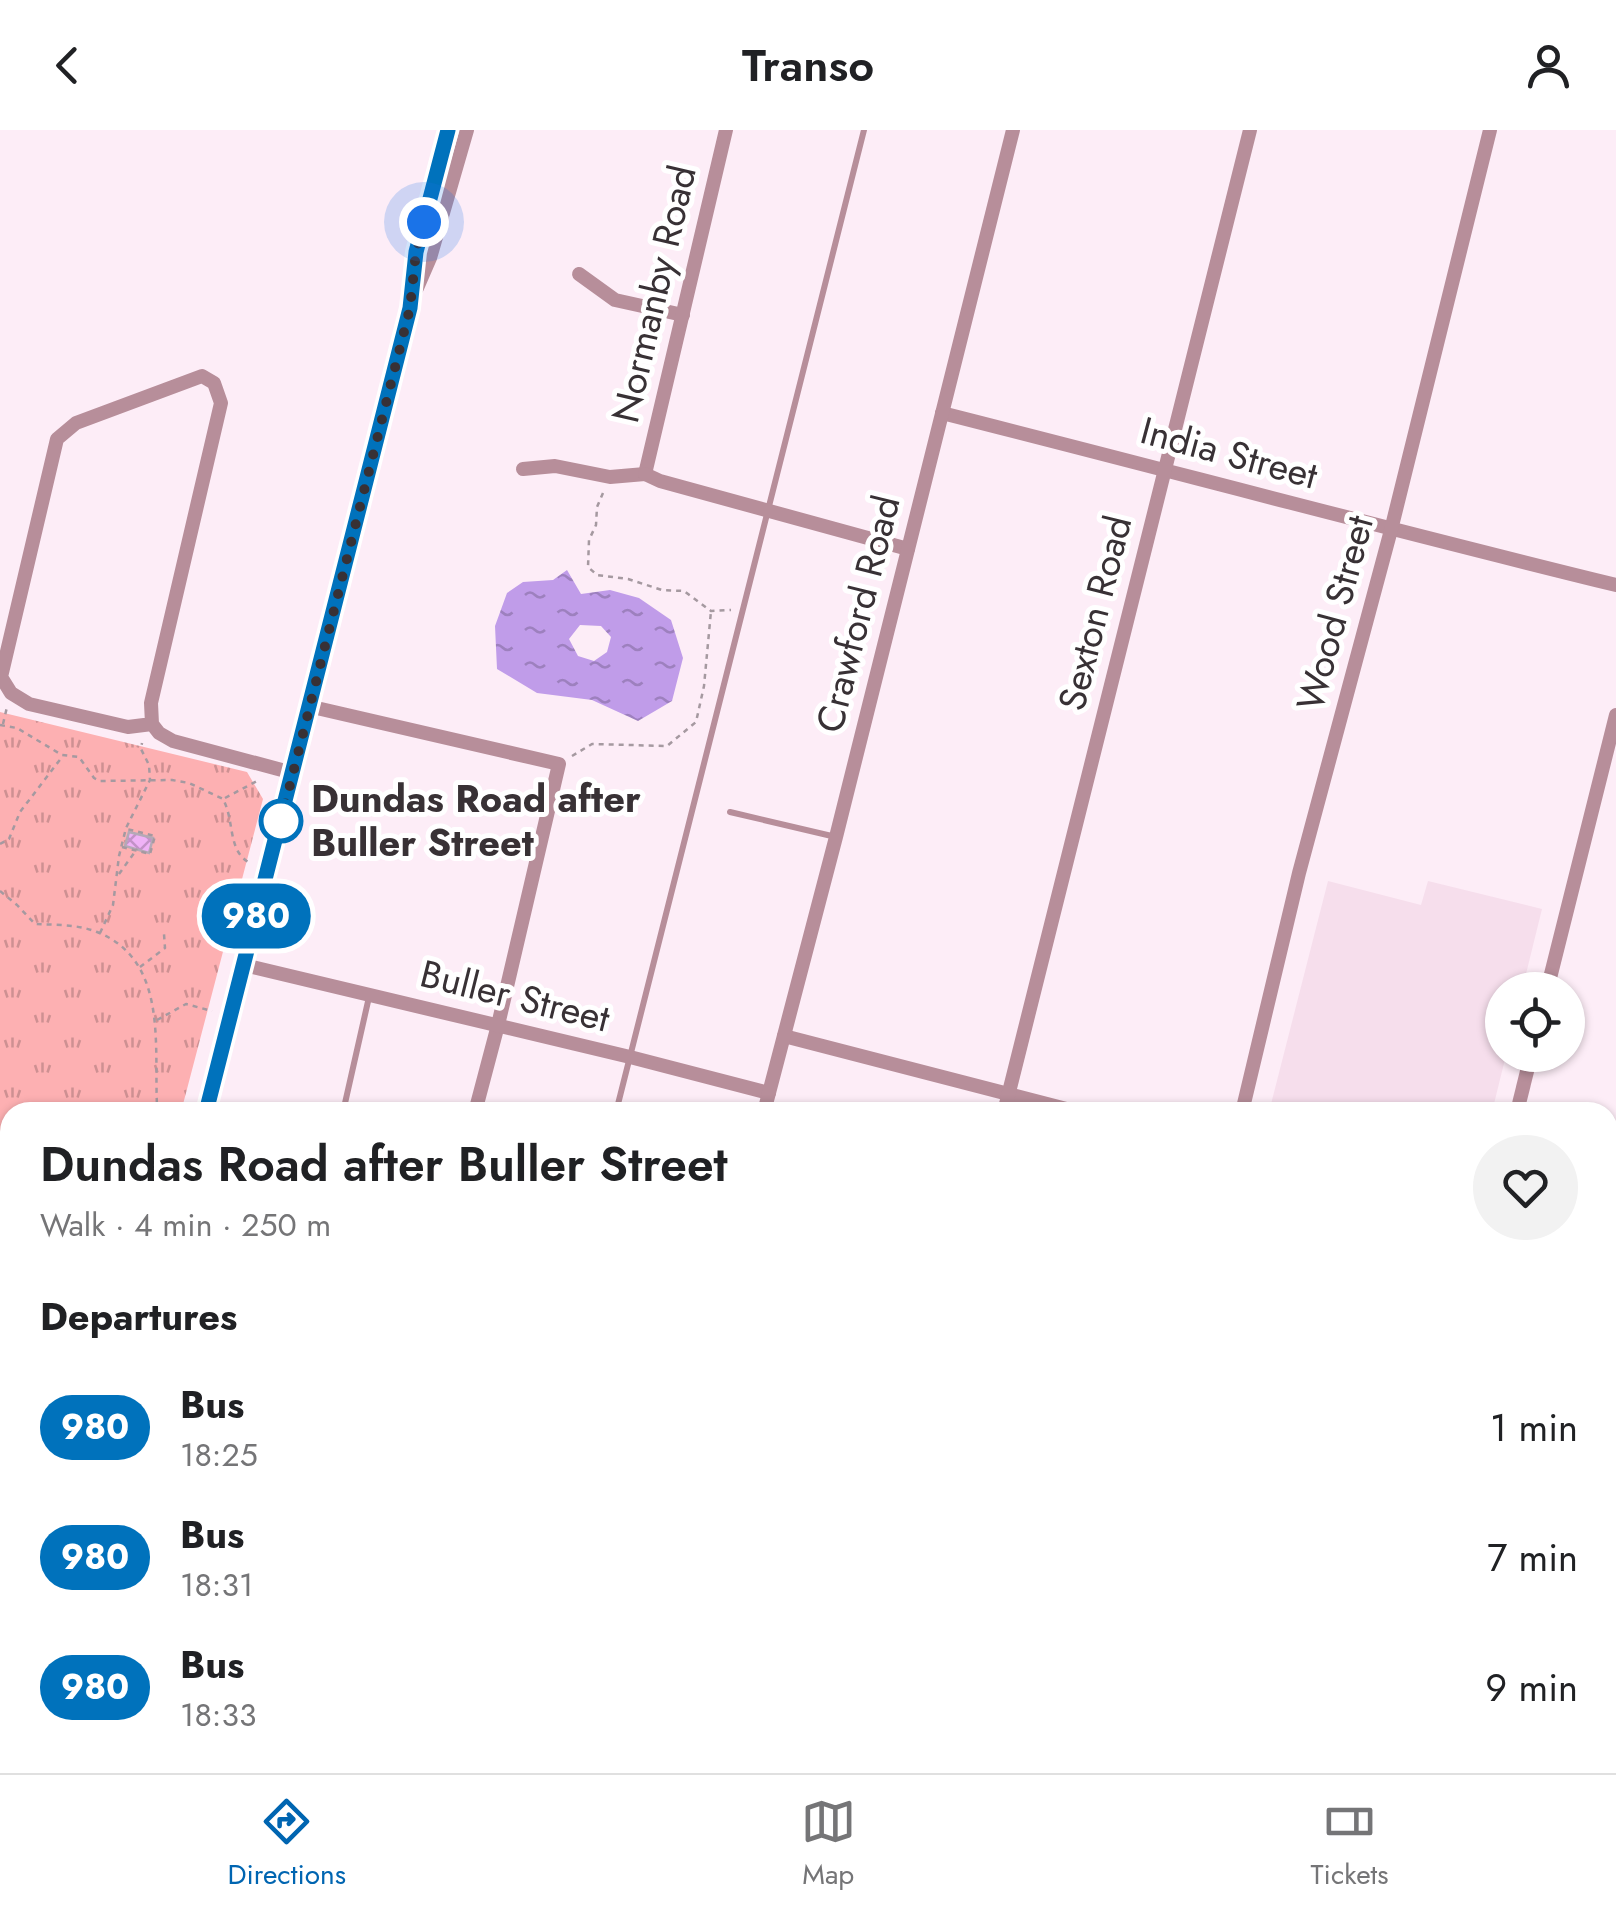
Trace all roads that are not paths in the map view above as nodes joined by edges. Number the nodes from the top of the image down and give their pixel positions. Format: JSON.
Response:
{"nodes":[{"id":1,"x":448,"y":130,"type":"edge"},
{"id":2,"x":467,"y":130,"type":"edge"},
{"id":3,"x":726,"y":130,"type":"edge"},
{"id":4,"x":864,"y":130,"type":"edge"},
{"id":5,"x":1012,"y":130,"type":"edge"},
{"id":6,"x":1250,"y":130,"type":"edge"},
{"id":7,"x":1490,"y":130,"type":"edge"},
{"id":8,"x":579,"y":274,"type":"dead end"},
{"id":9,"x":410,"y":308,"type":"junction"},
{"id":10,"x":683,"y":315,"type":"junction"},
{"id":11,"x":942,"y":413,"type":"junction"},
{"id":12,"x":522,"y":469,"type":"dead end"},
{"id":13,"x":1165,"y":469,"type":"junction"},
{"id":14,"x":645,"y":474,"type":"junction"},
{"id":15,"x":768,"y":511,"type":"junction"},
{"id":16,"x":1392,"y":530,"type":"junction"},
{"id":17,"x":908,"y":549,"type":"junction"},
{"id":18,"x":1616,"y":585,"type":"edge"},
{"id":19,"x":308,"y":706,"type":"junction"},
{"id":20,"x":1616,"y":714,"type":"edge"},
{"id":21,"x":152,"y":724,"type":"junction"},
{"id":22,"x":1612,"y":750,"type":"edge"},
{"id":23,"x":293,"y":773,"type":"junction"},
{"id":24,"x":730,"y":812,"type":"dead end"},
{"id":25,"x":836,"y":837,"type":"junction"},
{"id":26,"x":244,"y":965,"type":"junction"},
{"id":27,"x":1552,"y":972,"type":"edge"},
{"id":28,"x":370,"y":994,"type":"junction"},
{"id":29,"x":498,"y":1025,"type":"junction"},
{"id":30,"x":784,"y":1036,"type":"junction"},
{"id":31,"x":630,"y":1057,"type":"junction"},
{"id":32,"x":1527,"y":1072,"type":"edge"},
{"id":33,"x":770,"y":1093,"type":"junction"},
{"id":34,"x":1009,"y":1095,"type":"junction"},
{"id":35,"x":209,"y":1102,"type":"edge"},
{"id":36,"x":344,"y":1102,"type":"edge"},
{"id":37,"x":478,"y":1102,"type":"edge"},
{"id":38,"x":619,"y":1102,"type":"edge"},
{"id":39,"x":767,"y":1102,"type":"edge"},
{"id":40,"x":1007,"y":1102,"type":"edge"},
{"id":41,"x":1037,"y":1102,"type":"edge"},
{"id":42,"x":1244,"y":1102,"type":"edge"},
{"id":43,"x":1519,"y":1102,"type":"edge"}],
"edges":[{"from":1,"to":9,"type":"street"},
{"from":2,"to":9,"type":"street"},
{"from":3,"to":10,"type":"street","name":"Normanby Road"},
{"from":4,"to":15,"type":"lane"},
{"from":5,"to":11,"type":"street","name":"Crawford Road"},
{"from":6,"to":13,"type":"street","name":"Sexton Road"},
{"from":7,"to":16,"type":"street","name":"Wood Street"},
{"from":8,"to":10,"type":"street"},
{"from":9,"to":19,"type":"street"},
{"from":10,"to":14,"type":"street","name":"Normanby Road"},
{"from":11,"to":13,"type":"street","name":"India Street"},
{"from":11,"to":17,"type":"street","name":"Crawford Road"},
{"from":12,"to":14,"type":"street"},
{"from":13,"to":16,"type":"street","name":"India Street"},
{"from":13,"to":34,"type":"street","name":"Sexton Road"},
{"from":14,"to":15,"type":"street"},
{"from":15,"to":17,"type":"street"},
{"from":15,"to":31,"type":"lane"},
{"from":16,"to":18,"type":"street","name":"India Street"},
{"from":16,"to":42,"type":"street","name":"Wood Street"},
{"from":17,"to":25,"type":"street","name":"Crawford Road"},
{"from":19,"to":23,"type":"street"},
{"from":19,"to":29,"type":"street"},
{"from":20,"to":22,"type":"street"},
{"from":21,"to":21,"type":"street"},
{"from":21,"to":23,"type":"street"},
{"from":22,"to":27,"type":"street"},
{"from":23,"to":26,"type":"street"},
{"from":24,"to":25,"type":"lane"},
{"from":25,"to":30,"type":"street","name":"Crawford Road"},
{"from":26,"to":28,"type":"street","name":"Buller Street"},
{"from":26,"to":35,"type":"street"},
{"from":28,"to":29,"type":"street","name":"Buller Street"},
{"from":28,"to":36,"type":"lane"},
{"from":29,"to":31,"type":"street","name":"Buller Street"},
{"from":29,"to":37,"type":"street"},
{"from":30,"to":33,"type":"street","name":"Crawford Road"},
{"from":30,"to":34,"type":"street"},
{"from":31,"to":33,"type":"street","name":"Buller Street"},
{"from":31,"to":38,"type":"lane"},
{"from":32,"to":43,"type":"street"},
{"from":33,"to":39,"type":"street","name":"Crawford Road"},
{"from":34,"to":40,"type":"street","name":"Sexton Road"},
{"from":34,"to":41,"type":"street"}]}
